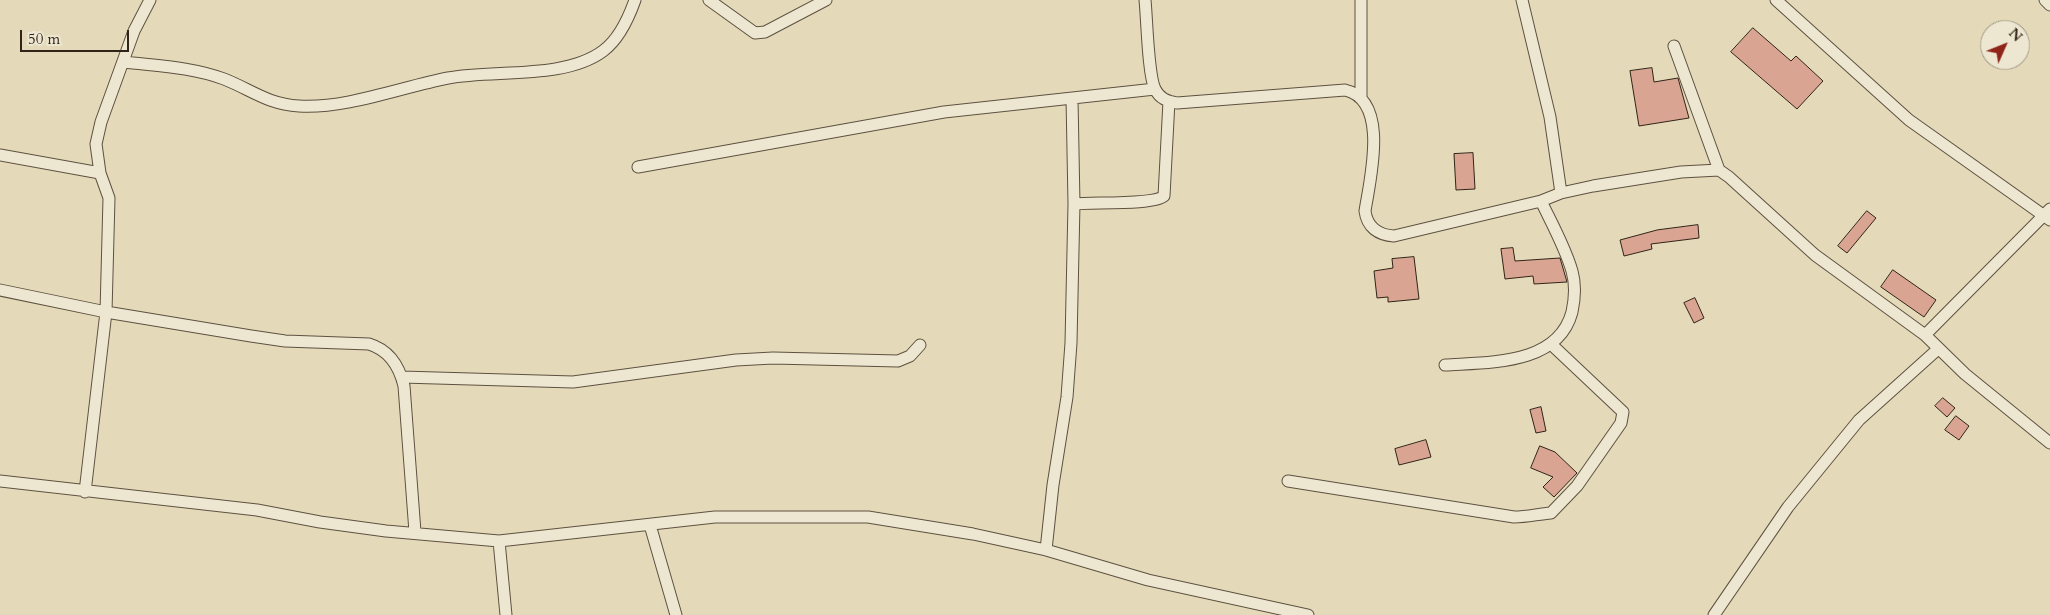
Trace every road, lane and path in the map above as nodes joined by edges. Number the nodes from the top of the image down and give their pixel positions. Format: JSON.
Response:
{"nodes":[{"id":1,"x":150,"y":0,"type":"edge"},
{"id":2,"x":635,"y":0,"type":"edge"},
{"id":3,"x":708,"y":0,"type":"edge"},
{"id":4,"x":826,"y":0,"type":"edge"},
{"id":5,"x":1145,"y":0,"type":"edge"},
{"id":6,"x":1361,"y":0,"type":"edge"},
{"id":7,"x":1522,"y":0,"type":"edge"},
{"id":8,"x":1776,"y":0,"type":"edge"},
{"id":9,"x":2045,"y":0,"type":"edge"},
{"id":10,"x":2050,"y":5,"type":"edge"},
{"id":11,"x":1674,"y":46,"type":"dead end"},
{"id":12,"x":124,"y":62,"type":"junction"},
{"id":13,"x":1155,"y":89,"type":"junction"},
{"id":14,"x":1072,"y":98,"type":"junction"},
{"id":15,"x":1362,"y":98,"type":"junction"},
{"id":16,"x":1169,"y":102,"type":"junction"},
{"id":17,"x":0,"y":155,"type":"edge"},
{"id":18,"x":638,"y":166,"type":"dead end"},
{"id":19,"x":1719,"y":170,"type":"junction"},
{"id":20,"x":100,"y":173,"type":"junction"},
{"id":21,"x":1562,"y":193,"type":"junction"},
{"id":22,"x":1542,"y":201,"type":"junction"},
{"id":23,"x":1074,"y":204,"type":"junction"},
{"id":24,"x":2048,"y":215,"type":"edge"},
{"id":25,"x":0,"y":290,"type":"edge"},
{"id":26,"x":106,"y":312,"type":"junction"},
{"id":27,"x":1925,"y":335,"type":"junction"},
{"id":28,"x":920,"y":345,"type":"dead end"},
{"id":29,"x":1552,"y":345,"type":"junction"},
{"id":30,"x":1938,"y":349,"type":"junction"},
{"id":31,"x":1446,"y":365,"type":"dead end"},
{"id":32,"x":402,"y":377,"type":"junction"},
{"id":33,"x":2050,"y":444,"type":"edge"},
{"id":34,"x":0,"y":481,"type":"edge"},
{"id":35,"x":1288,"y":481,"type":"dead end"},
{"id":36,"x":85,"y":492,"type":"junction"},
{"id":37,"x":650,"y":526,"type":"junction"},
{"id":38,"x":415,"y":532,"type":"junction"},
{"id":39,"x":499,"y":541,"type":"junction"},
{"id":40,"x":1046,"y":550,"type":"junction"},
{"id":41,"x":506,"y":615,"type":"edge"},
{"id":42,"x":676,"y":615,"type":"edge"},
{"id":43,"x":1308,"y":615,"type":"edge"},
{"id":44,"x":1714,"y":615,"type":"edge"}],
"edges":[{"from":1,"to":12,"type":"street"},
{"from":2,"to":12,"type":"street"},
{"from":3,"to":4,"type":"street"},
{"from":5,"to":13,"type":"street"},
{"from":6,"to":15,"type":"street"},
{"from":7,"to":21,"type":"street"},
{"from":8,"to":24,"type":"street"},
{"from":9,"to":10,"type":"street"},
{"from":11,"to":19,"type":"street"},
{"from":12,"to":20,"type":"street"},
{"from":13,"to":14,"type":"street"},
{"from":13,"to":16,"type":"street"},
{"from":14,"to":18,"type":"street"},
{"from":14,"to":23,"type":"street"},
{"from":15,"to":16,"type":"street"},
{"from":15,"to":22,"type":"street"},
{"from":16,"to":23,"type":"street"},
{"from":17,"to":20,"type":"street"},
{"from":19,"to":21,"type":"street"},
{"from":19,"to":27,"type":"street"},
{"from":20,"to":26,"type":"street"},
{"from":21,"to":22,"type":"street"},
{"from":22,"to":29,"type":"street"},
{"from":23,"to":40,"type":"street"},
{"from":24,"to":27,"type":"street"},
{"from":25,"to":26,"type":"street"},
{"from":26,"to":32,"type":"street"},
{"from":26,"to":36,"type":"street"},
{"from":27,"to":30,"type":"street"},
{"from":28,"to":32,"type":"street"},
{"from":29,"to":31,"type":"street"},
{"from":29,"to":35,"type":"street"},
{"from":30,"to":33,"type":"street"},
{"from":30,"to":44,"type":"street"},
{"from":32,"to":38,"type":"street"},
{"from":34,"to":36,"type":"street"},
{"from":36,"to":38,"type":"street"},
{"from":37,"to":39,"type":"street"},
{"from":37,"to":40,"type":"street"},
{"from":37,"to":42,"type":"street"},
{"from":38,"to":39,"type":"street"},
{"from":39,"to":41,"type":"street"},
{"from":40,"to":43,"type":"street"}]}
